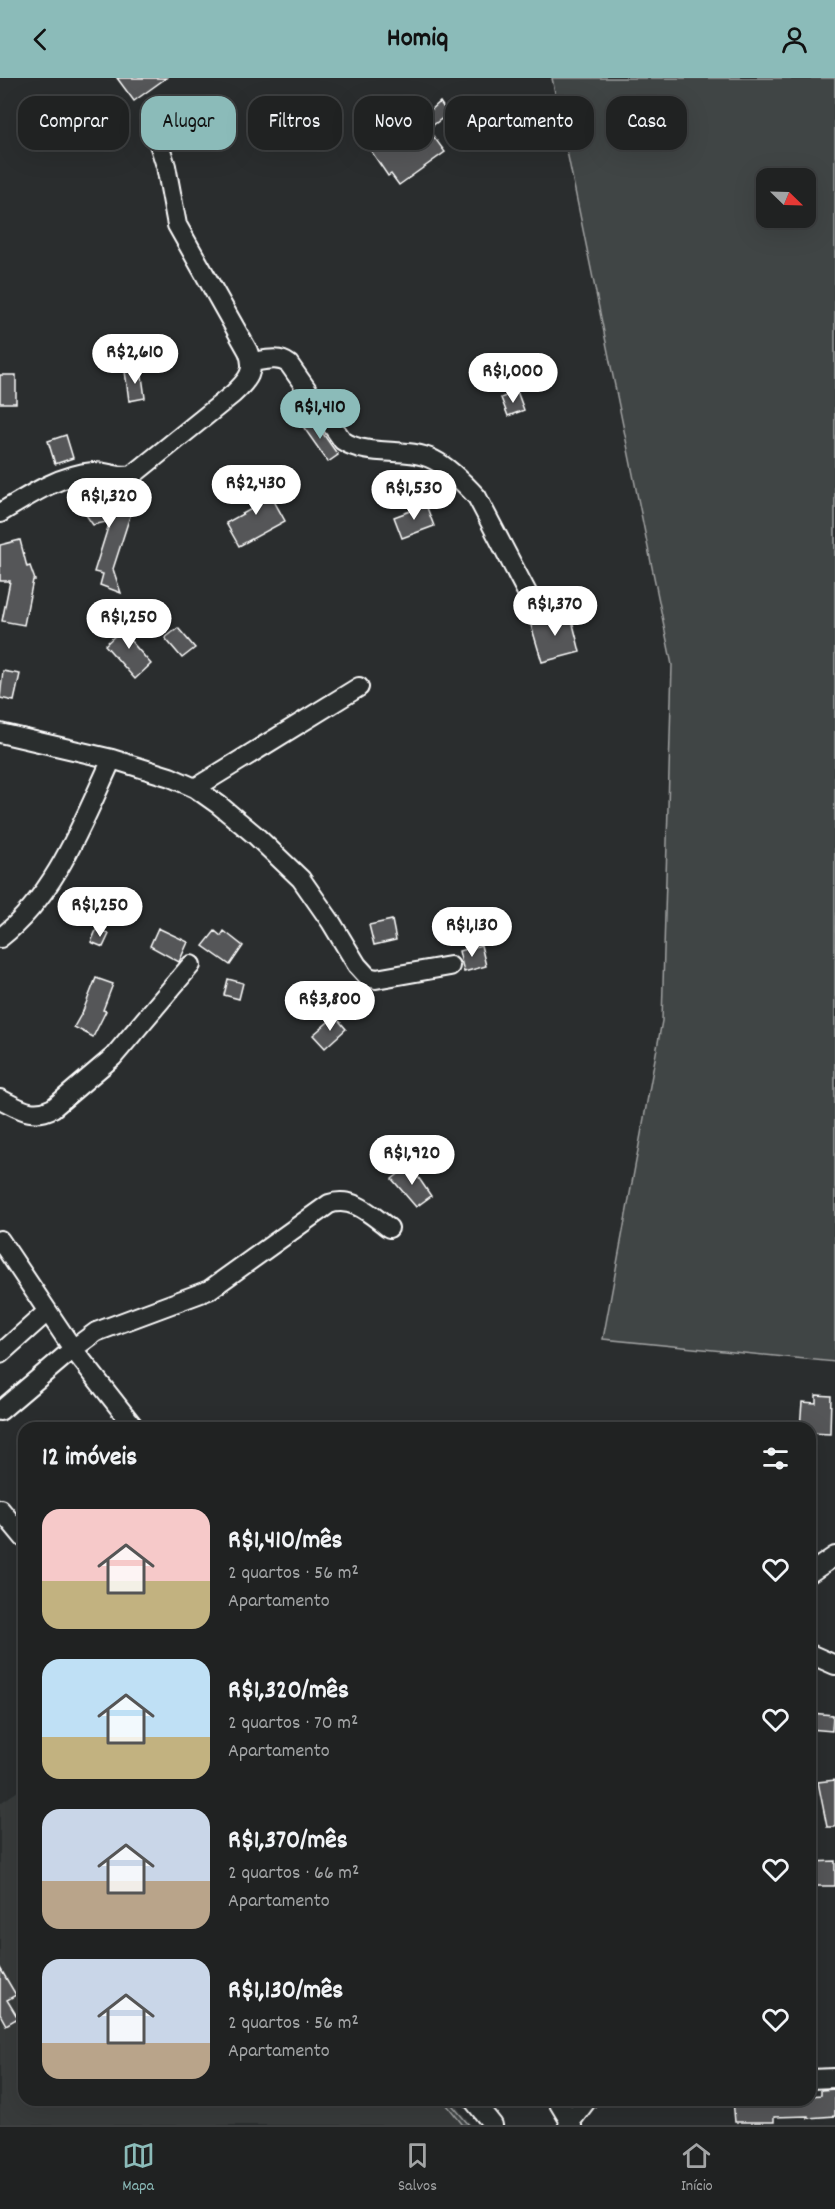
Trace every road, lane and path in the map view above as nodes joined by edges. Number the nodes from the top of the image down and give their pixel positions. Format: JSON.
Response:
{"nodes":[{"id":1,"x":161,"y":150,"type":"edge"},
{"id":2,"x":252,"y":362,"type":"junction"},
{"id":3,"x":0,"y":512,"type":"edge"},
{"id":4,"x":535,"y":608,"type":"dead end"},
{"id":5,"x":359,"y":687,"type":"dead end"},
{"id":6,"x":0,"y":733,"type":"edge"},
{"id":7,"x":112,"y":759,"type":"junction"},
{"id":8,"x":195,"y":788,"type":"junction"},
{"id":9,"x":0,"y":938,"type":"edge"},
{"id":10,"x":191,"y":965,"type":"dead end"},
{"id":11,"x":450,"y":966,"type":"dead end"},
{"id":12,"x":0,"y":1099,"type":"edge"},
{"id":13,"x":388,"y":1228,"type":"dead end"},
{"id":14,"x":0,"y":1240,"type":"edge"},
{"id":15,"x":47,"y":1312,"type":"junction"},
{"id":16,"x":73,"y":1349,"type":"junction"},
{"id":17,"x":0,"y":1354,"type":"edge"},
{"id":18,"x":0,"y":1411,"type":"edge"},
{"id":19,"x":130,"y":1422,"type":"edge"},
{"id":20,"x":0,"y":1509,"type":"edge"},
{"id":21,"x":18,"y":1531,"type":"edge"},
{"id":22,"x":835,"y":1556,"type":"edge"},
{"id":23,"x":816,"y":1569,"type":"edge"},
{"id":24,"x":816,"y":1657,"type":"edge"},
{"id":25,"x":835,"y":1665,"type":"edge"},
{"id":26,"x":835,"y":2078,"type":"edge"},
{"id":27,"x":816,"y":2079,"type":"edge"},
{"id":28,"x":478,"y":2106,"type":"edge"},
{"id":29,"x":560,"y":2106,"type":"edge"},
{"id":30,"x":583,"y":2106,"type":"edge"},
{"id":31,"x":570,"y":2124,"type":"edge"},
{"id":32,"x":493,"y":2125,"type":"edge"}],
"edges":[{"from":1,"to":2,"type":"street"},
{"from":2,"to":3,"type":"street"},
{"from":2,"to":4,"type":"street"},
{"from":5,"to":8,"type":"street"},
{"from":6,"to":7,"type":"street"},
{"from":7,"to":8,"type":"street"},
{"from":7,"to":9,"type":"street"},
{"from":8,"to":11,"type":"street"},
{"from":10,"to":12,"type":"street"},
{"from":13,"to":16,"type":"street"},
{"from":14,"to":15,"type":"street"},
{"from":15,"to":16,"type":"street"},
{"from":15,"to":17,"type":"street"},
{"from":16,"to":18,"type":"street"},
{"from":16,"to":19,"type":"street"},
{"from":20,"to":21,"type":"street"},
{"from":22,"to":23,"type":"street"},
{"from":24,"to":25,"type":"street"},
{"from":26,"to":27,"type":"street"},
{"from":28,"to":32,"type":"street"},
{"from":29,"to":31,"type":"street"},
{"from":30,"to":31,"type":"street"}]}
